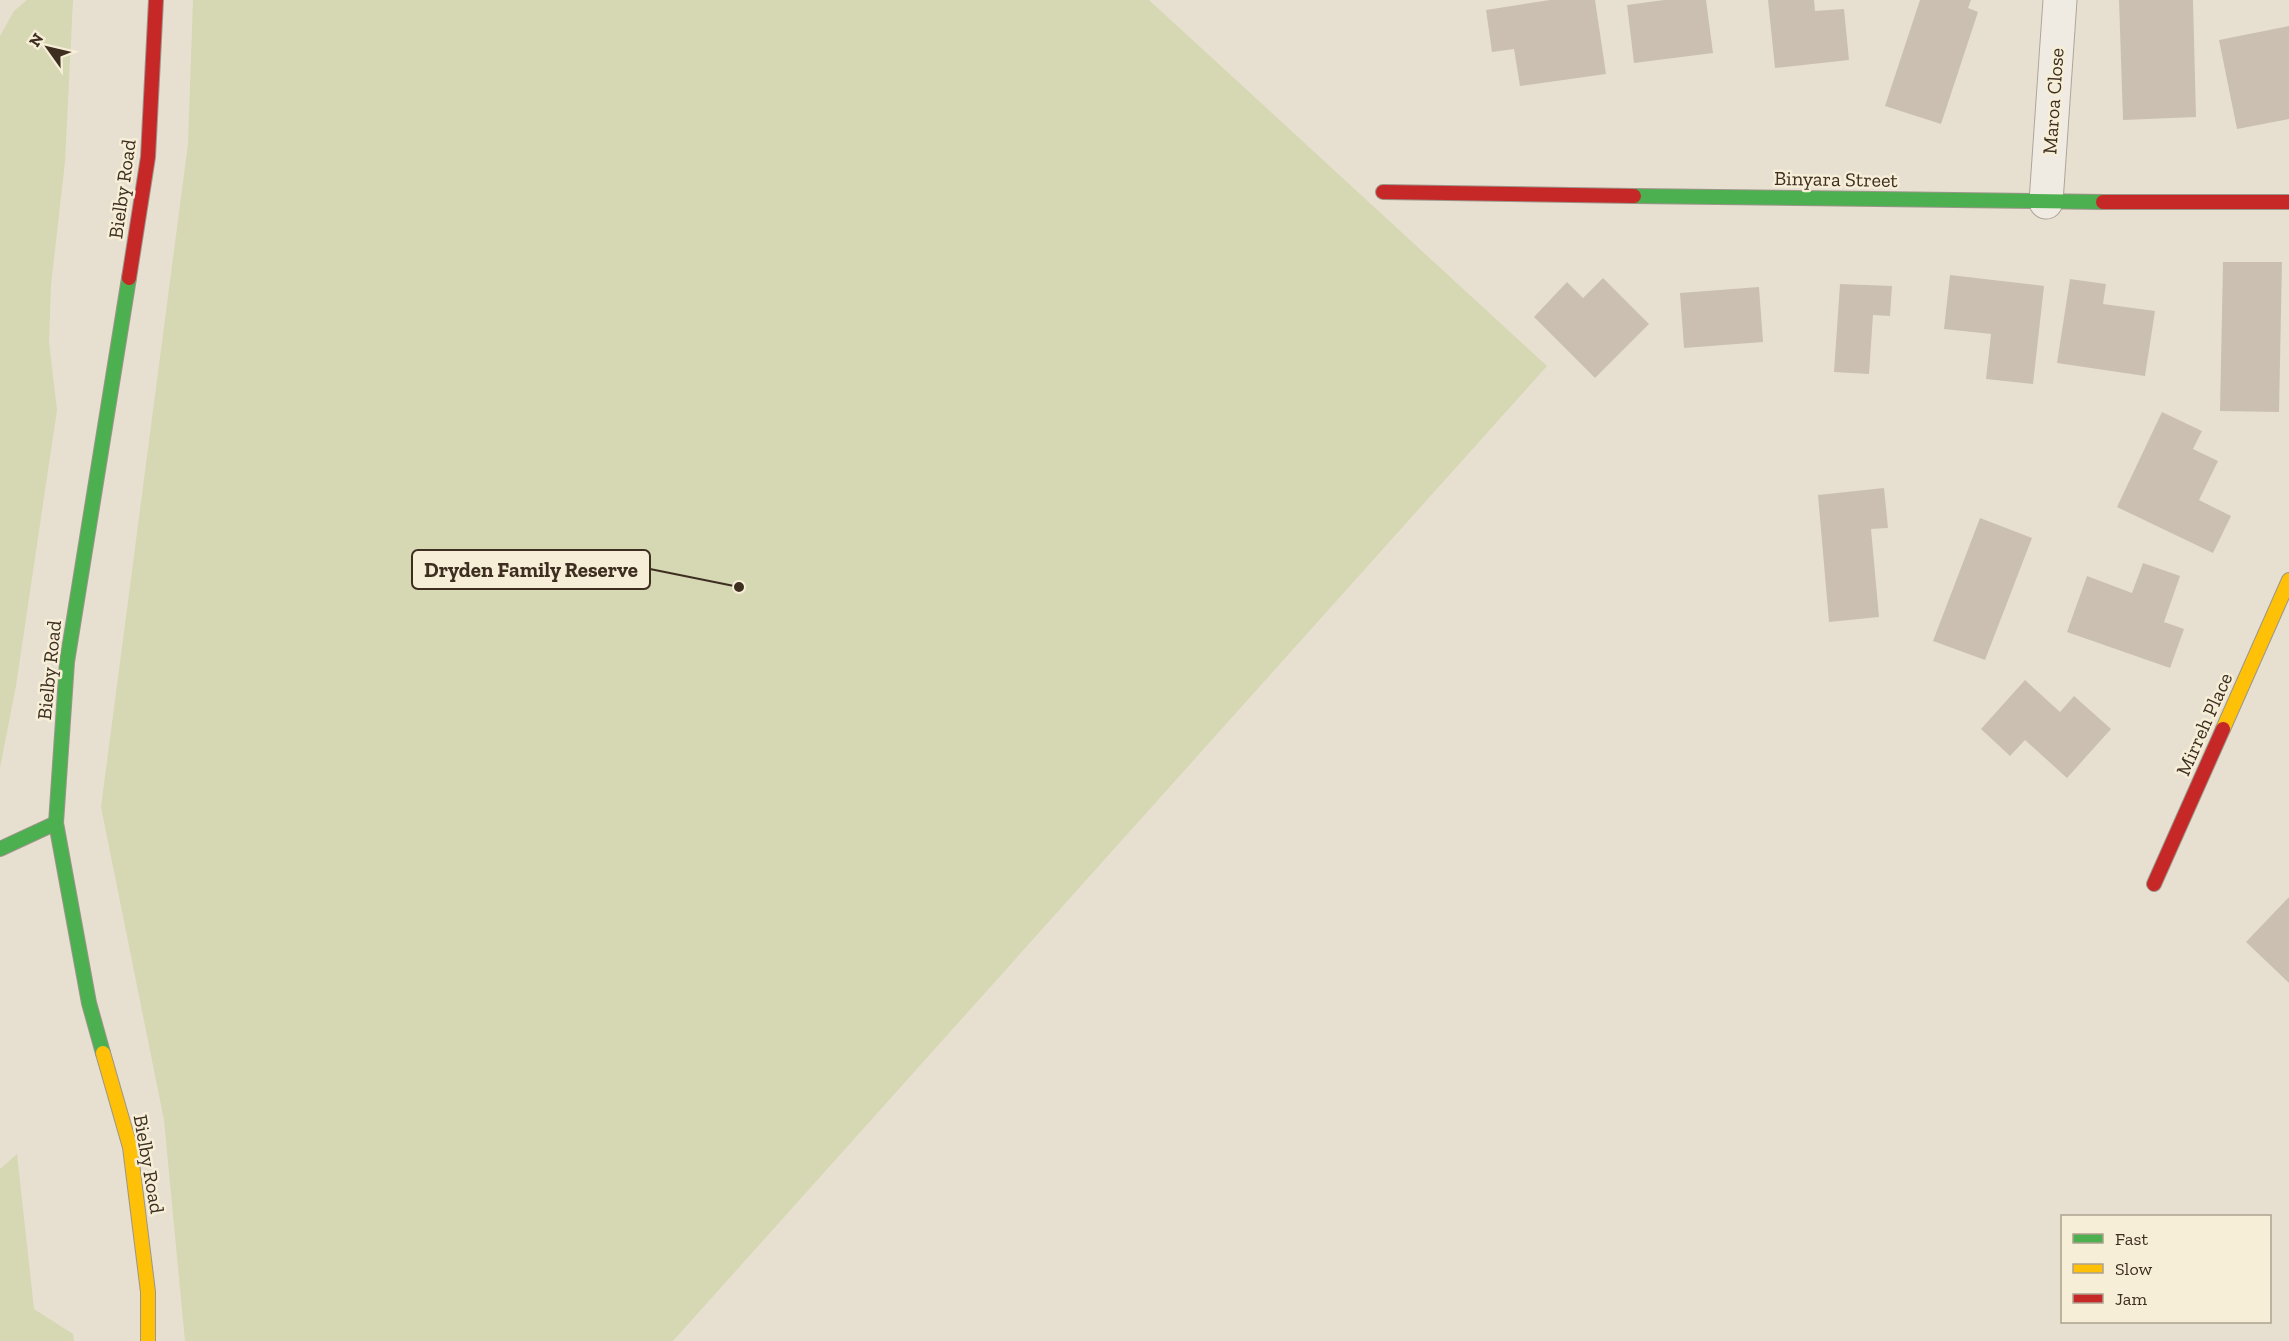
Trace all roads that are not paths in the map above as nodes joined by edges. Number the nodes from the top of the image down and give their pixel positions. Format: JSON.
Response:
{"nodes":[{"id":1,"x":156,"y":0,"type":"edge"},
{"id":2,"x":2060,"y":0,"type":"edge"},
{"id":3,"x":1383,"y":192,"type":"dead end"},
{"id":4,"x":2046,"y":202,"type":"junction"},
{"id":5,"x":2289,"y":202,"type":"edge"},
{"id":6,"x":2289,"y":580,"type":"edge"},
{"id":7,"x":56,"y":824,"type":"junction"},
{"id":8,"x":0,"y":849,"type":"edge"},
{"id":9,"x":2154,"y":884,"type":"dead end"},
{"id":10,"x":148,"y":1341,"type":"edge"}],
"edges":[{"from":1,"to":7,"type":"street","name":"Bielby Road"},
{"from":2,"to":4,"type":"street","name":"Maroa Close"},
{"from":3,"to":4,"type":"street","name":"Binyara Street"},
{"from":4,"to":5,"type":"street","name":"Binyara Street"},
{"from":6,"to":9,"type":"street","name":"Mirreh Place"},
{"from":7,"to":8,"type":"street"},
{"from":7,"to":10,"type":"street","name":"Bielby Road"}]}
